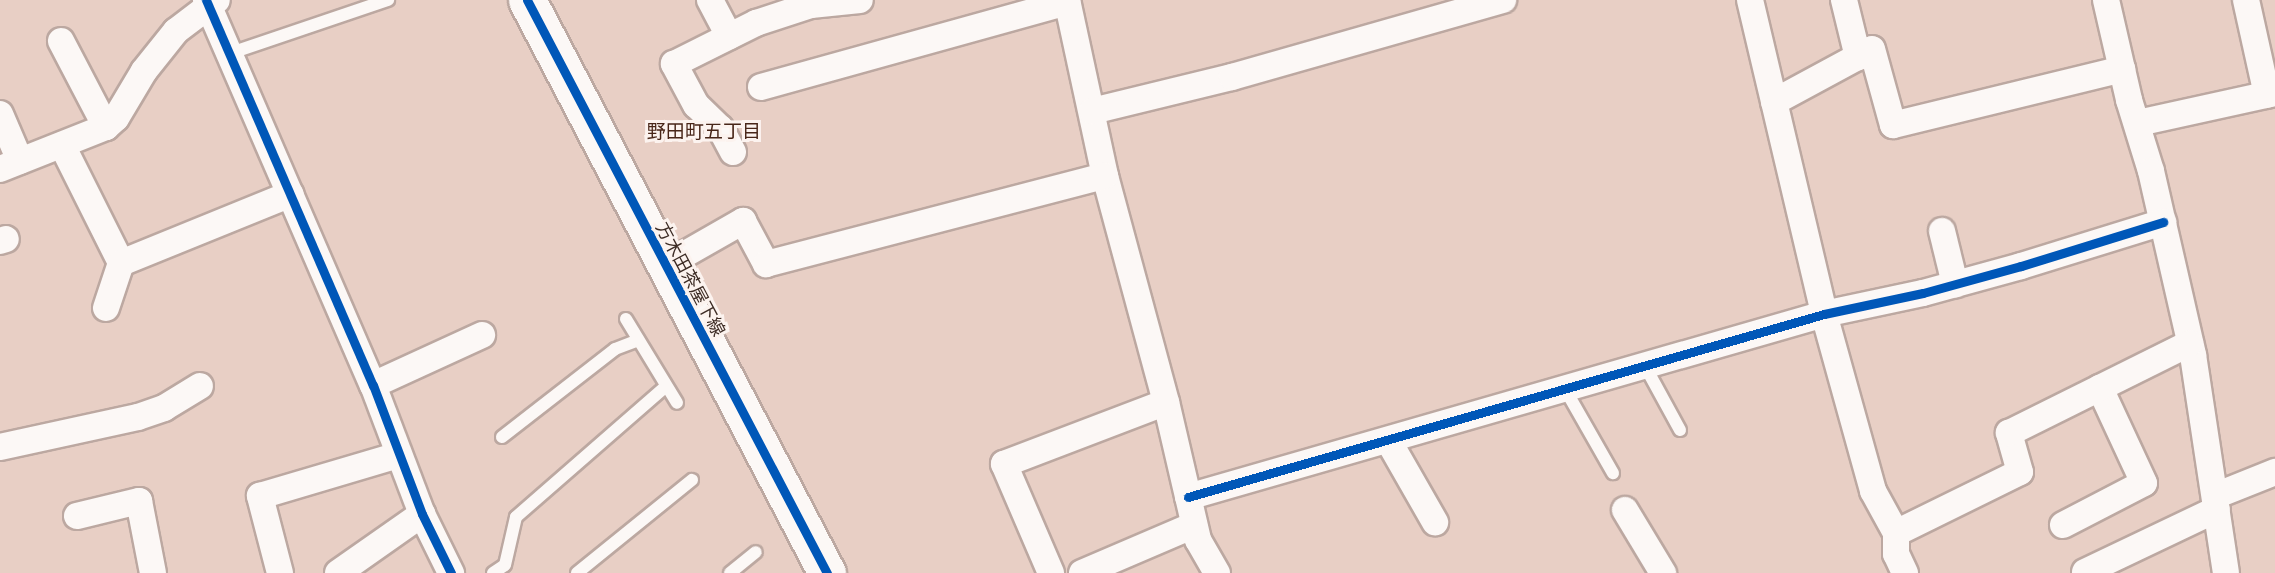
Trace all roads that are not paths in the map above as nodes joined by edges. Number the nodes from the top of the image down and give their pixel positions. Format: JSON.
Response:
{"nodes":[{"id":1,"x":388,"y":0,"type":"edge"},
{"id":2,"x":527,"y":0,"type":"edge"},
{"id":3,"x":710,"y":0,"type":"edge"},
{"id":4,"x":860,"y":0,"type":"edge"},
{"id":5,"x":1503,"y":0,"type":"edge"},
{"id":6,"x":1750,"y":0,"type":"edge"},
{"id":7,"x":1844,"y":0,"type":"edge"},
{"id":8,"x":2106,"y":0,"type":"edge"},
{"id":9,"x":2246,"y":0,"type":"edge"},
{"id":10,"x":1067,"y":1,"type":"edge"},
{"id":11,"x":211,"y":2,"type":"edge"},
{"id":12,"x":766,"y":9,"type":"edge"},
{"id":13,"x":729,"y":36,"type":"junction"},
{"id":14,"x":61,"y":41,"type":"dead end"},
{"id":15,"x":231,"y":53,"type":"junction"},
{"id":16,"x":1858,"y":57,"type":"junction"},
{"id":17,"x":2122,"y":69,"type":"junction"},
{"id":18,"x":761,"y":87,"type":"dead end"},
{"id":19,"x":2271,"y":94,"type":"edge"},
{"id":20,"x":1774,"y":102,"type":"junction"},
{"id":21,"x":1092,"y":111,"type":"junction"},
{"id":22,"x":0,"y":114,"type":"edge"},
{"id":23,"x":2138,"y":123,"type":"junction"},
{"id":24,"x":106,"y":127,"type":"junction"},
{"id":25,"x":62,"y":145,"type":"junction"},
{"id":26,"x":733,"y":152,"type":"dead end"},
{"id":27,"x":10,"y":165,"type":"edge"},
{"id":28,"x":1105,"y":176,"type":"junction"},
{"id":29,"x":291,"y":194,"type":"junction"},
{"id":30,"x":2163,"y":222,"type":"junction"},
{"id":31,"x":1942,"y":231,"type":"dead end"},
{"id":32,"x":121,"y":263,"type":"junction"},
{"id":33,"x":666,"y":265,"type":"junction"},
{"id":34,"x":1955,"y":284,"type":"junction"},
{"id":35,"x":106,"y":308,"type":"dead end"},
{"id":36,"x":1824,"y":314,"type":"junction"},
{"id":37,"x":626,"y":318,"type":"dead end"},
{"id":38,"x":482,"y":335,"type":"dead end"},
{"id":39,"x":638,"y":340,"type":"junction"},
{"id":40,"x":2190,"y":343,"type":"junction"},
{"id":41,"x":1645,"y":366,"type":"junction"},
{"id":42,"x":373,"y":385,"type":"junction"},
{"id":43,"x":200,"y":386,"type":"dead end"},
{"id":44,"x":666,"y":386,"type":"junction"},
{"id":45,"x":2100,"y":388,"type":"junction"},
{"id":46,"x":1565,"y":389,"type":"junction"},
{"id":47,"x":1167,"y":402,"type":"junction"},
{"id":48,"x":677,"y":403,"type":"dead end"},
{"id":49,"x":1680,"y":430,"type":"dead end"},
{"id":50,"x":502,"y":437,"type":"dead end"},
{"id":51,"x":1388,"y":440,"type":"junction"},
{"id":52,"x":0,"y":447,"type":"edge"},
{"id":53,"x":398,"y":455,"type":"junction"},
{"id":54,"x":2275,"y":472,"type":"edge"},
{"id":55,"x":1613,"y":473,"type":"dead end"},
{"id":56,"x":692,"y":480,"type":"dead end"},
{"id":57,"x":1188,"y":497,"type":"junction"},
{"id":58,"x":2216,"y":502,"type":"junction"},
{"id":59,"x":1625,"y":510,"type":"dead end"},
{"id":60,"x":422,"y":514,"type":"junction"},
{"id":61,"x":77,"y":516,"type":"dead end"},
{"id":62,"x":1435,"y":522,"type":"dead end"},
{"id":63,"x":1194,"y":525,"type":"junction"},
{"id":64,"x":2063,"y":525,"type":"dead end"},
{"id":65,"x":1896,"y":533,"type":"junction"},
{"id":66,"x":756,"y":552,"type":"dead end"},
{"id":67,"x":508,"y":569,"type":"edge"},
{"id":68,"x":2085,"y":572,"type":"edge"},
{"id":69,"x":153,"y":573,"type":"edge"},
{"id":70,"x":280,"y":573,"type":"edge"},
{"id":71,"x":338,"y":573,"type":"edge"},
{"id":72,"x":451,"y":573,"type":"edge"},
{"id":73,"x":493,"y":573,"type":"edge"},
{"id":74,"x":577,"y":573,"type":"edge"},
{"id":75,"x":730,"y":573,"type":"edge"},
{"id":76,"x":827,"y":573,"type":"edge"},
{"id":77,"x":1051,"y":573,"type":"edge"},
{"id":78,"x":1082,"y":573,"type":"edge"},
{"id":79,"x":1217,"y":573,"type":"edge"},
{"id":80,"x":1662,"y":573,"type":"edge"},
{"id":81,"x":1905,"y":573,"type":"edge"},
{"id":82,"x":2226,"y":573,"type":"edge"}],
"edges":[{"from":1,"to":15,"type":"lane"},
{"from":2,"to":33,"type":"street","name":"方木田茶屋下線"},
{"from":3,"to":13,"type":"street"},
{"from":4,"to":12,"type":"street"},
{"from":5,"to":21,"type":"street"},
{"from":6,"to":20,"type":"street"},
{"from":7,"to":16,"type":"street"},
{"from":8,"to":17,"type":"street"},
{"from":9,"to":19,"type":"street"},
{"from":10,"to":18,"type":"street"},
{"from":10,"to":21,"type":"street"},
{"from":11,"to":15,"type":"street"},
{"from":11,"to":24,"type":"street"},
{"from":12,"to":13,"type":"street"},
{"from":13,"to":26,"type":"street"},
{"from":14,"to":24,"type":"street"},
{"from":15,"to":29,"type":"street"},
{"from":16,"to":17,"type":"street"},
{"from":16,"to":20,"type":"street"},
{"from":17,"to":23,"type":"street"},
{"from":19,"to":23,"type":"street"},
{"from":20,"to":36,"type":"street"},
{"from":21,"to":28,"type":"street"},
{"from":22,"to":27,"type":"street"},
{"from":23,"to":30,"type":"street"},
{"from":24,"to":25,"type":"street"},
{"from":25,"to":27,"type":"street"},
{"from":25,"to":32,"type":"street"},
{"from":28,"to":33,"type":"street"},
{"from":28,"to":47,"type":"street"},
{"from":29,"to":32,"type":"street"},
{"from":29,"to":42,"type":"street"},
{"from":30,"to":34,"type":"street"},
{"from":30,"to":40,"type":"street"},
{"from":31,"to":34,"type":"street"},
{"from":32,"to":35,"type":"street"},
{"from":33,"to":76,"type":"street","name":"方木田茶屋下線"},
{"from":34,"to":36,"type":"street"},
{"from":36,"to":41,"type":"street"},
{"from":36,"to":65,"type":"street"},
{"from":37,"to":39,"type":"lane"},
{"from":38,"to":42,"type":"street"},
{"from":39,"to":44,"type":"lane"},
{"from":39,"to":50,"type":"lane"},
{"from":40,"to":45,"type":"street"},
{"from":40,"to":58,"type":"street"},
{"from":41,"to":46,"type":"street"},
{"from":41,"to":49,"type":"lane"},
{"from":42,"to":53,"type":"street"},
{"from":43,"to":52,"type":"street"},
{"from":44,"to":48,"type":"lane"},
{"from":44,"to":67,"type":"lane"},
{"from":45,"to":64,"type":"street"},
{"from":45,"to":65,"type":"street"},
{"from":46,"to":51,"type":"street"},
{"from":46,"to":55,"type":"lane"},
{"from":47,"to":57,"type":"street"},
{"from":47,"to":77,"type":"street"},
{"from":51,"to":57,"type":"street"},
{"from":51,"to":62,"type":"street"},
{"from":53,"to":60,"type":"street"},
{"from":53,"to":70,"type":"street"},
{"from":54,"to":58,"type":"street"},
{"from":56,"to":74,"type":"lane"},
{"from":57,"to":63,"type":"street"},
{"from":58,"to":68,"type":"street"},
{"from":58,"to":82,"type":"street"},
{"from":59,"to":80,"type":"street"},
{"from":60,"to":71,"type":"street"},
{"from":60,"to":72,"type":"street"},
{"from":61,"to":69,"type":"street"},
{"from":63,"to":78,"type":"street"},
{"from":63,"to":79,"type":"street"},
{"from":65,"to":81,"type":"street"},
{"from":66,"to":75,"type":"lane"},
{"from":67,"to":73,"type":"lane"}]}
